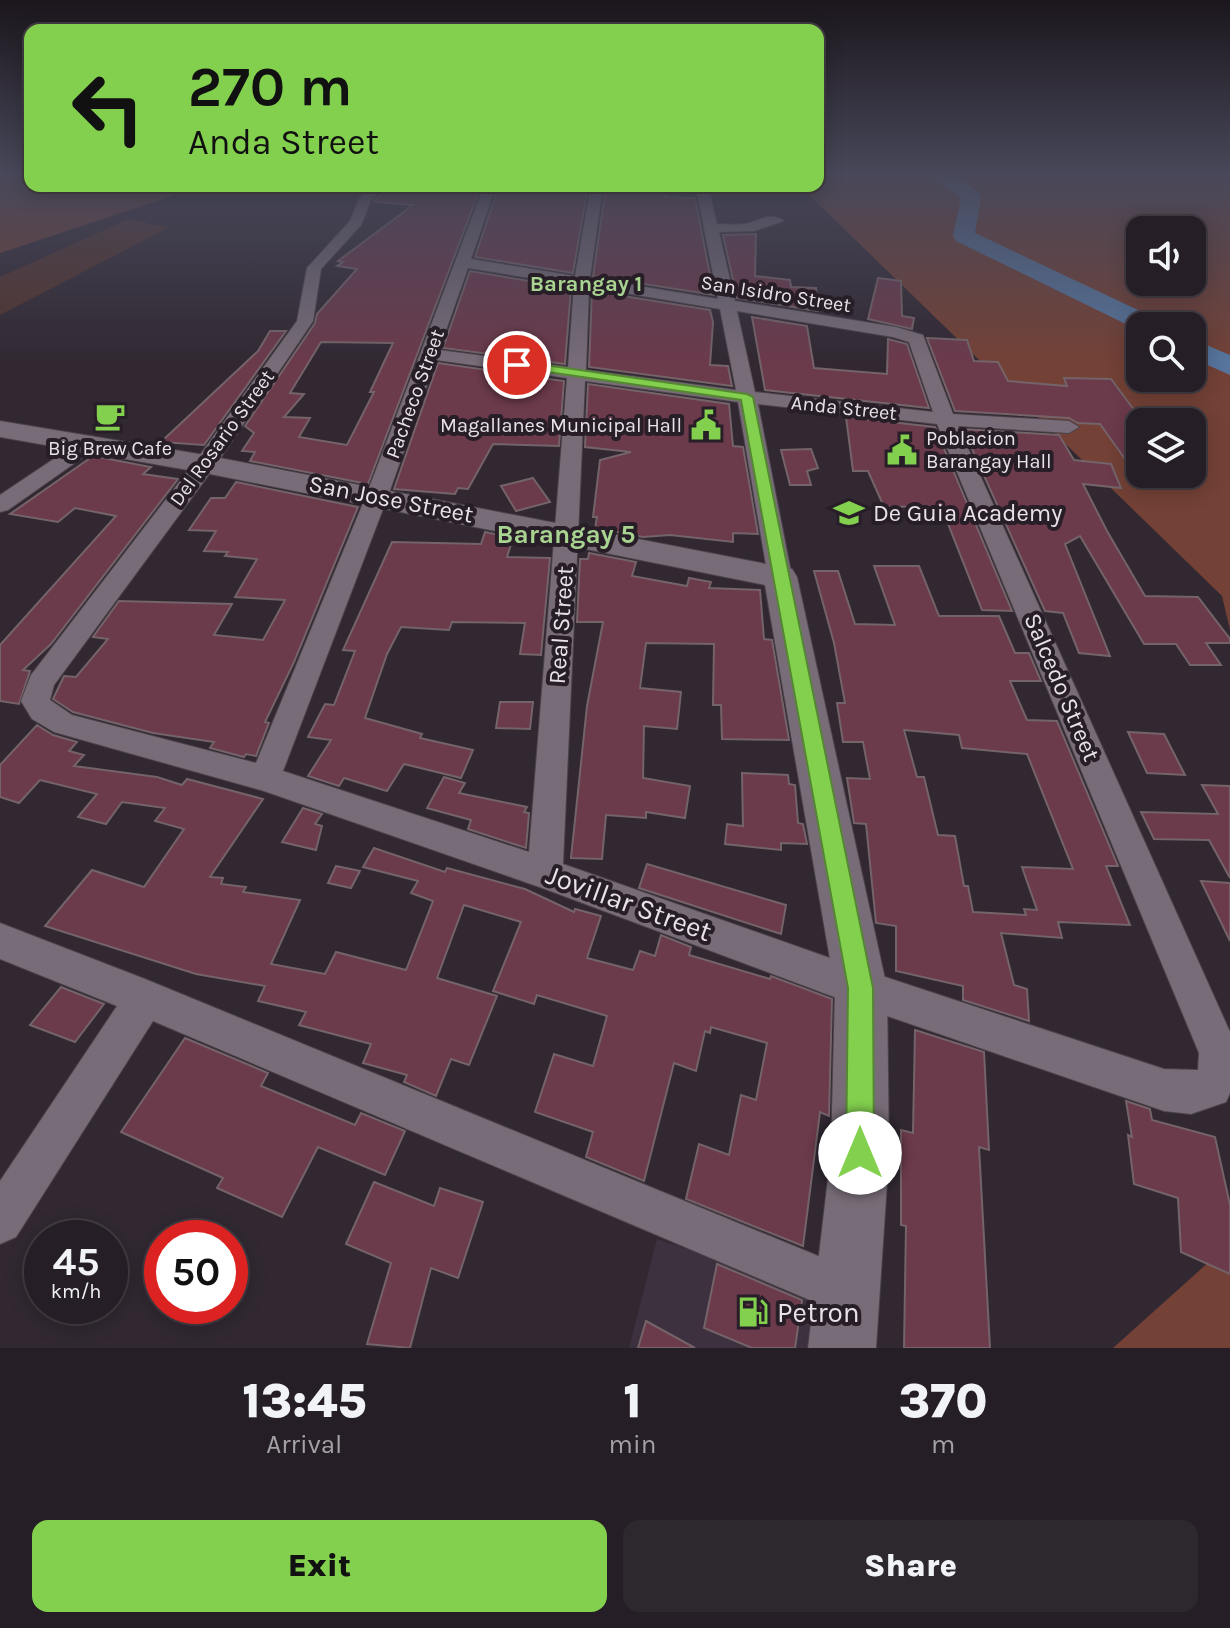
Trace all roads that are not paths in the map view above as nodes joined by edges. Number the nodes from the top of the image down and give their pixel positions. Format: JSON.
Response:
{"nodes":[{"id":1,"x":342,"y":237,"type":"edge"},
{"id":2,"x":471,"y":237,"type":"edge"},
{"id":3,"x":589,"y":237,"type":"edge"},
{"id":4,"x":713,"y":237,"type":"edge"},
{"id":5,"x":461,"y":262,"type":"junction"},
{"id":6,"x":582,"y":282,"type":"junction"},
{"id":7,"x":727,"y":307,"type":"junction"},
{"id":8,"x":896,"y":332,"type":"joint"},
{"id":9,"x":430,"y":354,"type":"junction"},
{"id":10,"x":576,"y":372,"type":"junction"},
{"id":11,"x":747,"y":397,"type":"junction"},
{"id":12,"x":945,"y":419,"type":"junction"},
{"id":13,"x":1069,"y":427,"type":"dead end"},
{"id":14,"x":0,"y":429,"type":"edge"},
{"id":15,"x":92,"y":442,"type":"junction"},
{"id":16,"x":205,"y":464,"type":"junction"},
{"id":17,"x":377,"y":496,"type":"junction"},
{"id":18,"x":0,"y":505,"type":"edge"},
{"id":19,"x":567,"y":533,"type":"junction"},
{"id":20,"x":780,"y":577,"type":"junction"},
{"id":21,"x":41,"y":682,"type":"joint"},
{"id":22,"x":265,"y":778,"type":"junction"},
{"id":23,"x":545,"y":873,"type":"junction"},
{"id":24,"x":0,"y":941,"type":"edge"},
{"id":25,"x":861,"y":988,"type":"junction"},
{"id":26,"x":145,"y":998,"type":"junction"},
{"id":27,"x":1219,"y":1053,"type":"joint"},
{"id":28,"x":0,"y":1221,"type":"edge"},
{"id":29,"x":845,"y":1291,"type":"junction"},
{"id":30,"x":842,"y":1348,"type":"edge"}],
"edges":[{"from":1,"to":16,"type":"street","name":"Del Rosario Street"},
{"from":2,"to":5,"type":"street","name":"Pacheco Street"},
{"from":3,"to":6,"type":"street","name":"Real Street"},
{"from":4,"to":7,"type":"street"},
{"from":5,"to":6,"type":"street","name":"San Isidro Street"},
{"from":5,"to":9,"type":"street","name":"Pacheco Street"},
{"from":6,"to":7,"type":"street","name":"San Isidro Street"},
{"from":6,"to":10,"type":"street","name":"Real Street"},
{"from":7,"to":8,"type":"street","name":"San Isidro Street"},
{"from":7,"to":11,"type":"street"},
{"from":8,"to":12,"type":"street","name":"Salcedo Street"},
{"from":9,"to":10,"type":"street","name":"Anda Street"},
{"from":9,"to":17,"type":"street","name":"Pacheco Street"},
{"from":10,"to":11,"type":"street","name":"Anda Street"},
{"from":10,"to":19,"type":"street","name":"Real Street"},
{"from":11,"to":12,"type":"street","name":"Anda Street"},
{"from":11,"to":20,"type":"street"},
{"from":12,"to":13,"type":"street","name":"Anda Street"},
{"from":12,"to":27,"type":"street","name":"Salcedo Street"},
{"from":14,"to":15,"type":"main road","name":"San Jose Street"},
{"from":15,"to":16,"type":"main road","name":"San Jose Street"},
{"from":15,"to":18,"type":"street"},
{"from":16,"to":17,"type":"main road","name":"San Jose Street"},
{"from":16,"to":21,"type":"street","name":"Del Rosario Street"},
{"from":17,"to":19,"type":"main road","name":"San Jose Street"},
{"from":17,"to":22,"type":"street","name":"Pacheco Street"},
{"from":19,"to":20,"type":"main road","name":"San Jose Street"},
{"from":19,"to":23,"type":"street","name":"Real Street"},
{"from":20,"to":25,"type":"main road"},
{"from":21,"to":22,"type":"street","name":"Jovillar Street"},
{"from":22,"to":23,"type":"street","name":"Jovillar Street"},
{"from":23,"to":25,"type":"street","name":"Jovillar Street"},
{"from":24,"to":26,"type":"street"},
{"from":25,"to":27,"type":"street","name":"Jovillar Street"},
{"from":25,"to":29,"type":"main road"},
{"from":26,"to":28,"type":"street"},
{"from":26,"to":29,"type":"street"},
{"from":29,"to":30,"type":"main road"}]}
